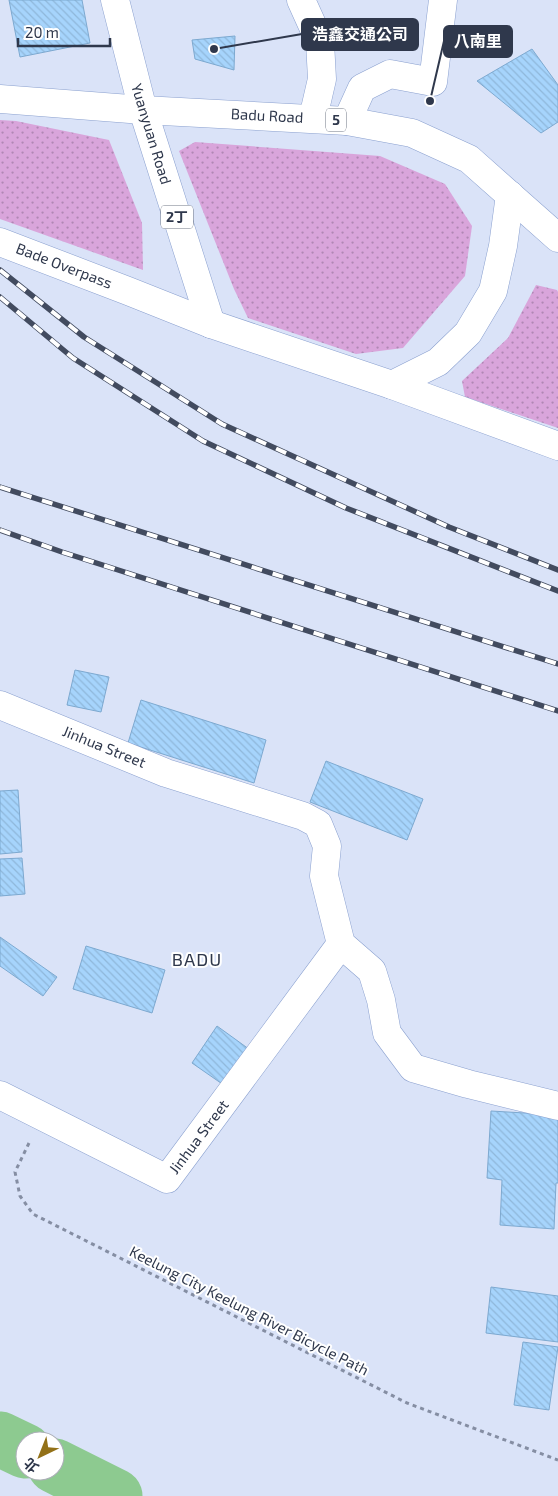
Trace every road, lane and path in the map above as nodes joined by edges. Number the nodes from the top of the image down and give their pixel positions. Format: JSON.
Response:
{"nodes":[{"id":1,"x":115,"y":0,"type":"edge"},
{"id":2,"x":301,"y":0,"type":"edge"},
{"id":3,"x":442,"y":0,"type":"edge"},
{"id":4,"x":0,"y":99,"type":"edge"},
{"id":5,"x":143,"y":110,"type":"junction"},
{"id":6,"x":313,"y":118,"type":"junction"},
{"id":7,"x":347,"y":121,"type":"junction"},
{"id":8,"x":510,"y":195,"type":"junction"},
{"id":9,"x":558,"y":238,"type":"edge"},
{"id":10,"x":0,"y":242,"type":"edge"},
{"id":11,"x":211,"y":324,"type":"junction"},
{"id":12,"x":392,"y":385,"type":"junction"},
{"id":13,"x":558,"y":446,"type":"edge"},
{"id":14,"x":0,"y":705,"type":"edge"},
{"id":15,"x":341,"y":944,"type":"junction"},
{"id":16,"x":0,"y":1095,"type":"edge"},
{"id":17,"x":558,"y":1106,"type":"edge"},
{"id":18,"x":40,"y":1116,"type":"junction"},
{"id":19,"x":558,"y":1460,"type":"edge"}],
"edges":[{"from":1,"to":5,"type":"main road","name":"Yuanyuan Road","number":"2丁"},
{"from":2,"to":6,"type":"main road"},
{"from":3,"to":7,"type":"main road"},
{"from":4,"to":5,"type":"main road","name":"Badu Road","number":"5"},
{"from":5,"to":6,"type":"main road","name":"Badu Road","number":"5"},
{"from":5,"to":11,"type":"main road","name":"Yuanyuan Road","number":"2丁"},
{"from":6,"to":7,"type":"main road","name":"Badu Road","number":"5"},
{"from":7,"to":8,"type":"main road","name":"Badu Road","number":"5"},
{"from":8,"to":9,"type":"main road","name":"Badu Road","number":"5"},
{"from":8,"to":12,"type":"main road"},
{"from":10,"to":11,"type":"main road","name":"Bade Overpass"},
{"from":11,"to":12,"type":"main road"},
{"from":12,"to":13,"type":"main road"},
{"from":14,"to":15,"type":"main road","name":"Jinhua Street"},
{"from":15,"to":17,"type":"main road"},
{"from":15,"to":18,"type":"main road","name":"Jinhua Street"},
{"from":16,"to":18,"type":"main road","name":"Jinhua Street"},
{"from":18,"to":19,"type":"path","name":"Keelung City Keelung River Bicycle Path"}]}
